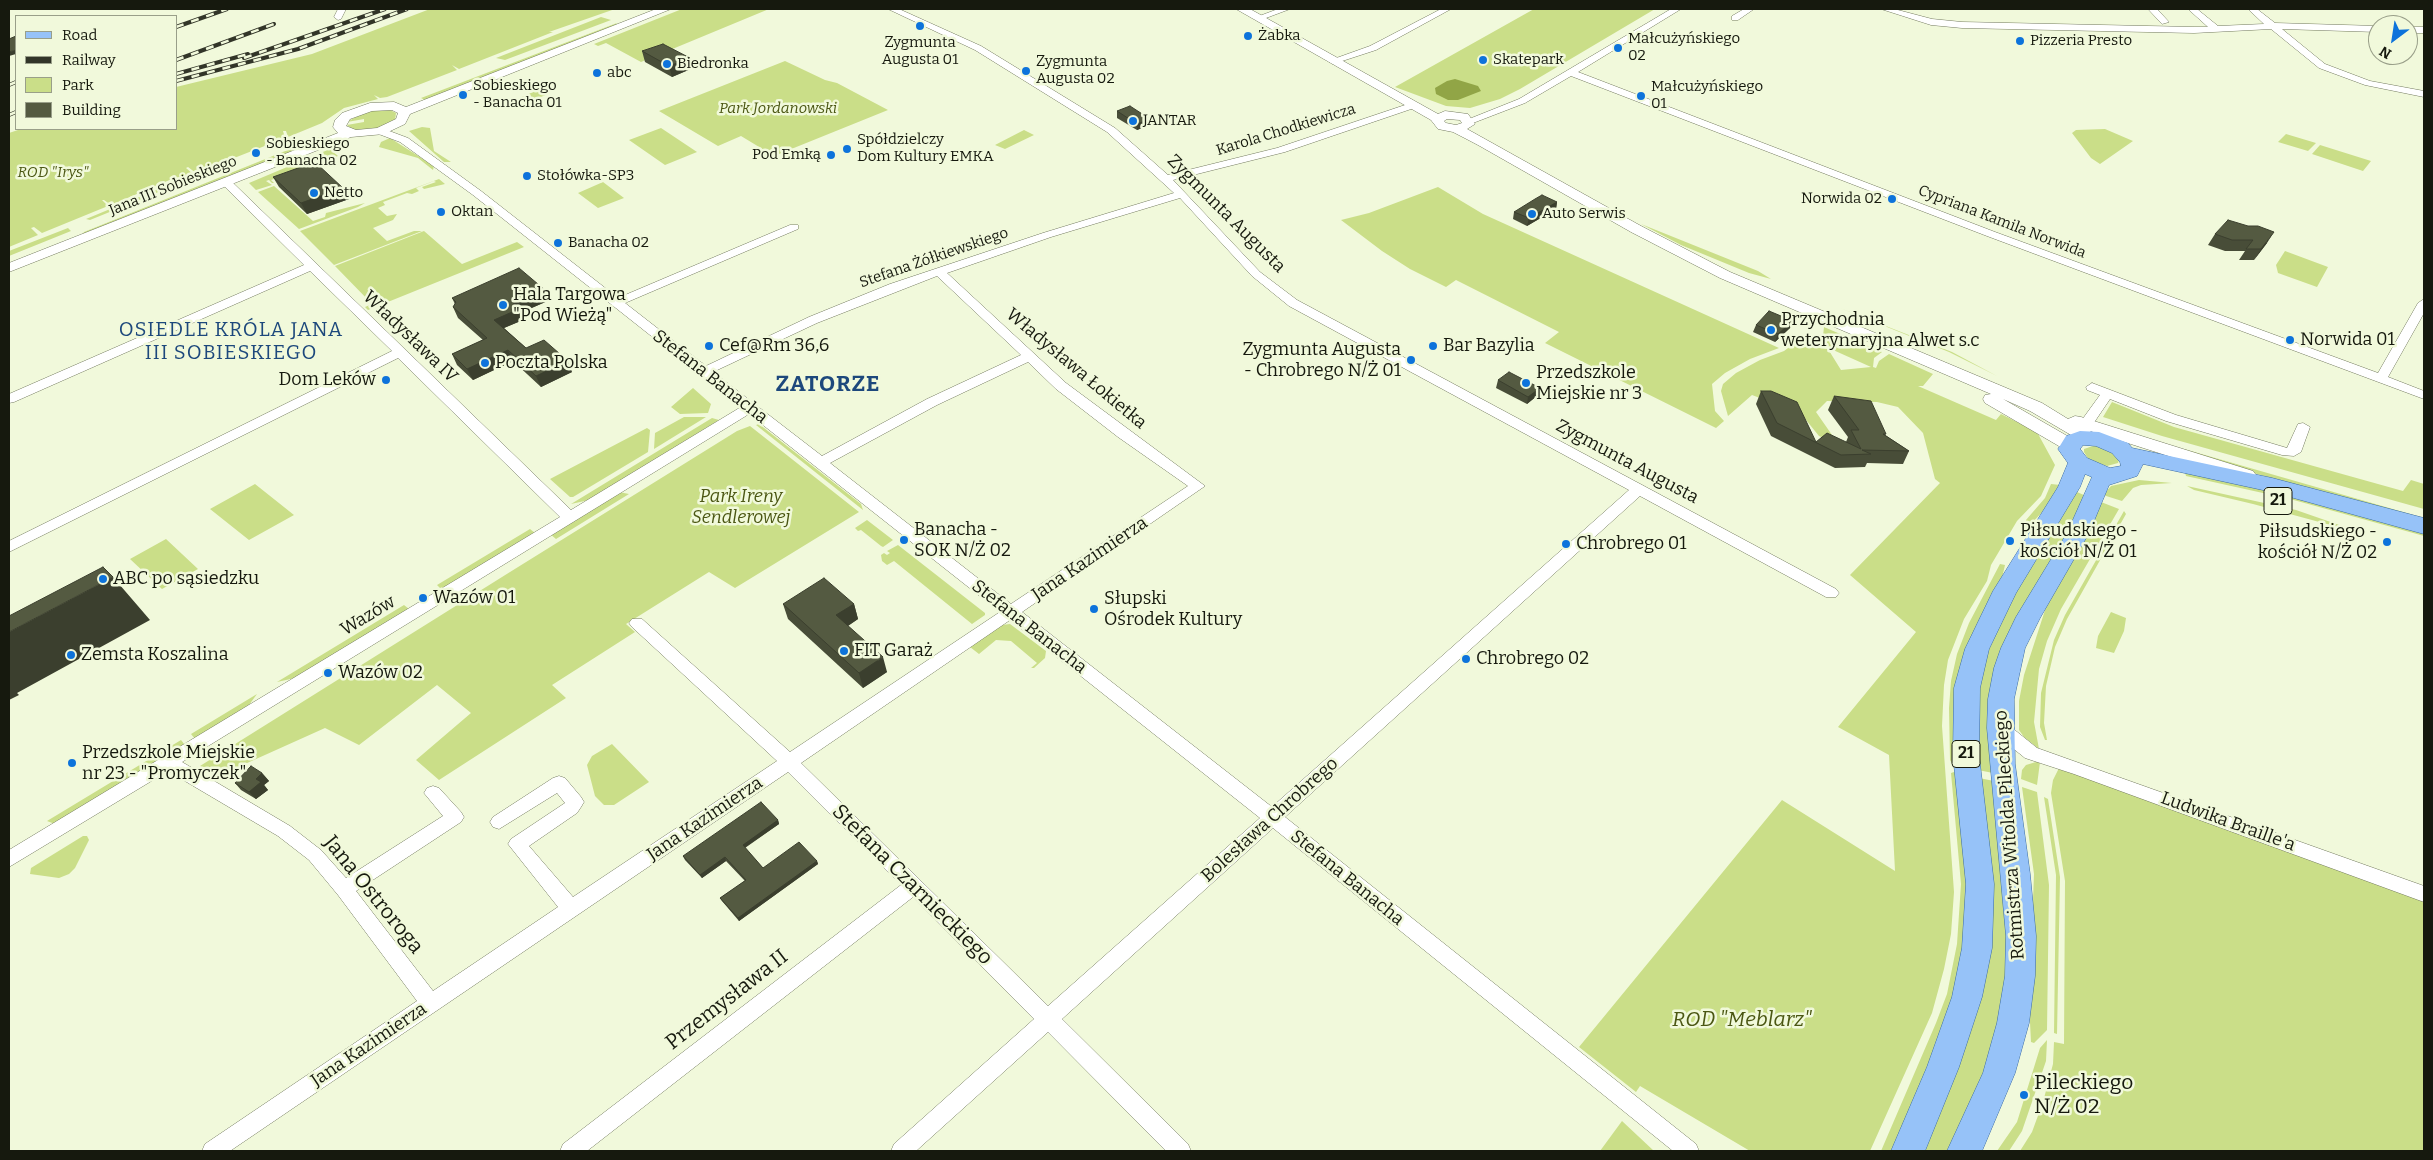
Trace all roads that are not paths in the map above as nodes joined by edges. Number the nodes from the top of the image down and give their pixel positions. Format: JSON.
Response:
{"nodes":[{"id":1,"x":342,"y":9,"type":"edge"},
{"id":2,"x":645,"y":9,"type":"edge"},
{"id":3,"x":665,"y":9,"type":"edge"},
{"id":4,"x":892,"y":9,"type":"edge"},
{"id":5,"x":1242,"y":9,"type":"edge"},
{"id":6,"x":1286,"y":9,"type":"edge"},
{"id":7,"x":1447,"y":9,"type":"edge"},
{"id":8,"x":1677,"y":9,"type":"edge"},
{"id":9,"x":1750,"y":9,"type":"edge"},
{"id":10,"x":1885,"y":9,"type":"edge"},
{"id":11,"x":2152,"y":9,"type":"edge"},
{"id":12,"x":2192,"y":9,"type":"edge"},
{"id":13,"x":2252,"y":9,"type":"edge"},
{"id":14,"x":338,"y":17,"type":"dead end"},
{"id":15,"x":1258,"y":18,"type":"junction"},
{"id":16,"x":1735,"y":18,"type":"dead end"},
{"id":17,"x":2165,"y":22,"type":"dead end"},
{"id":18,"x":2271,"y":26,"type":"junction"},
{"id":19,"x":2368,"y":29,"type":"edge"},
{"id":20,"x":2216,"y":30,"type":"junction"},
{"id":21,"x":1333,"y":61,"type":"junction"},
{"id":22,"x":1570,"y":72,"type":"junction"},
{"id":23,"x":2424,"y":94,"type":"edge"},
{"id":24,"x":1402,"y":98,"type":"junction"},
{"id":25,"x":1414,"y":105,"type":"junction"},
{"id":26,"x":394,"y":106,"type":"junction"},
{"id":27,"x":405,"y":112,"type":"junction"},
{"id":28,"x":1456,"y":121,"type":"junction"},
{"id":29,"x":396,"y":125,"type":"junction"},
{"id":30,"x":344,"y":130,"type":"junction"},
{"id":31,"x":380,"y":131,"type":"junction"},
{"id":32,"x":404,"y":140,"type":"junction"},
{"id":33,"x":1166,"y":179,"type":"junction"},
{"id":34,"x":226,"y":182,"type":"junction"},
{"id":35,"x":1182,"y":194,"type":"junction"},
{"id":36,"x":794,"y":227,"type":"dead end"},
{"id":37,"x":9,"y":258,"type":"edge"},
{"id":38,"x":311,"y":266,"type":"junction"},
{"id":39,"x":9,"y":268,"type":"edge"},
{"id":40,"x":938,"y":271,"type":"junction"},
{"id":41,"x":2424,"y":302,"type":"edge"},
{"id":42,"x":616,"y":303,"type":"junction"},
{"id":43,"x":400,"y":352,"type":"junction"},
{"id":44,"x":1028,"y":357,"type":"junction"},
{"id":45,"x":1922,"y":360,"type":"junction"},
{"id":46,"x":703,"y":372,"type":"junction"},
{"id":47,"x":2381,"y":379,"type":"junction"},
{"id":48,"x":2092,"y":387,"type":"dead end"},
{"id":49,"x":2108,"y":393,"type":"junction"},
{"id":50,"x":2424,"y":395,"type":"edge"},
{"id":51,"x":9,"y":398,"type":"edge"},
{"id":52,"x":749,"y":408,"type":"junction"},
{"id":53,"x":2303,"y":427,"type":"dead end"},
{"id":54,"x":2081,"y":442,"type":"junction"},
{"id":55,"x":820,"y":463,"type":"junction"},
{"id":56,"x":2121,"y":466,"type":"junction"},
{"id":57,"x":1198,"y":486,"type":"joint"},
{"id":58,"x":1639,"y":489,"type":"junction"},
{"id":59,"x":2326,"y":499,"type":"junction"},
{"id":60,"x":569,"y":517,"type":"junction"},
{"id":61,"x":2424,"y":526,"type":"edge"},
{"id":62,"x":2424,"y":541,"type":"edge"},
{"id":63,"x":9,"y":547,"type":"edge"},
{"id":64,"x":1831,"y":593,"type":"dead end"},
{"id":65,"x":1010,"y":613,"type":"junction"},
{"id":66,"x":637,"y":623,"type":"dead end"},
{"id":67,"x":2000,"y":728,"type":"junction"},
{"id":68,"x":2031,"y":753,"type":"junction"},
{"id":69,"x":168,"y":762,"type":"junction"},
{"id":70,"x":789,"y":762,"type":"junction"},
{"id":71,"x":2002,"y":764,"type":"junction"},
{"id":72,"x":433,"y":793,"type":"dead end"},
{"id":73,"x":1273,"y":818,"type":"junction"},
{"id":74,"x":499,"y":822,"type":"dead end"},
{"id":75,"x":9,"y":859,"type":"edge"},
{"id":76,"x":913,"y":886,"type":"junction"},
{"id":77,"x":344,"y":889,"type":"junction"},
{"id":78,"x":2424,"y":894,"type":"edge"},
{"id":79,"x":571,"y":909,"type":"junction"},
{"id":80,"x":431,"y":1004,"type":"junction"},
{"id":81,"x":1047,"y":1020,"type":"junction"},
{"id":82,"x":1650,"y":1119,"type":"junction"},
{"id":83,"x":212,"y":1151,"type":"edge"},
{"id":84,"x":570,"y":1151,"type":"edge"},
{"id":85,"x":901,"y":1151,"type":"edge"},
{"id":86,"x":1181,"y":1151,"type":"edge"},
{"id":87,"x":1689,"y":1151,"type":"edge"},
{"id":88,"x":1703,"y":1151,"type":"edge"},
{"id":89,"x":1908,"y":1151,"type":"edge"},
{"id":90,"x":1964,"y":1151,"type":"edge"}],
"edges":[{"from":1,"to":14,"type":"street"},
{"from":2,"to":26,"type":"street"},
{"from":3,"to":27,"type":"street"},
{"from":4,"to":33,"type":"street","name":"Zygmunta Augusta"},
{"from":5,"to":15,"type":"street"},
{"from":6,"to":15,"type":"street"},
{"from":7,"to":21,"type":"street"},
{"from":8,"to":22,"type":"street"},
{"from":9,"to":16,"type":"street"},
{"from":10,"to":20,"type":"street"},
{"from":11,"to":17,"type":"street"},
{"from":12,"to":20,"type":"street"},
{"from":13,"to":18,"type":"street"},
{"from":15,"to":21,"type":"street"},
{"from":18,"to":19,"type":"street"},
{"from":18,"to":20,"type":"street"},
{"from":18,"to":23,"type":"street"},
{"from":21,"to":24,"type":"street"},
{"from":22,"to":28,"type":"street"},
{"from":22,"to":47,"type":"street","name":"Cypriana Kamila Norwida"},
{"from":24,"to":25,"type":"street"},
{"from":24,"to":28,"type":"street"},
{"from":25,"to":28,"type":"street"},
{"from":25,"to":33,"type":"street","name":"Karola Chodkiewicza"},
{"from":26,"to":27,"type":"street"},
{"from":26,"to":30,"type":"street"},
{"from":27,"to":29,"type":"street"},
{"from":28,"to":45,"type":"street"},
{"from":29,"to":31,"type":"street"},
{"from":29,"to":32,"type":"street","name":"Stefana Banacha"},
{"from":30,"to":31,"type":"street"},
{"from":30,"to":34,"type":"street","name":"Jana III Sobieskiego"},
{"from":30,"to":37,"type":"street","name":"Jana III Sobieskiego"},
{"from":31,"to":32,"type":"street","name":"Stefana Banacha"},
{"from":32,"to":42,"type":"street","name":"Stefana Banacha"},
{"from":33,"to":35,"type":"street","name":"Zygmunta Augusta"},
{"from":34,"to":38,"type":"street","name":"Władysława IV"},
{"from":34,"to":39,"type":"street","name":"Jana III Sobieskiego"},
{"from":35,"to":40,"type":"street","name":"Stefana Żółkiewskiego"},
{"from":35,"to":58,"type":"street","name":"Zygmunta Augusta"},
{"from":36,"to":42,"type":"street"},
{"from":38,"to":43,"type":"street","name":"Władysława IV"},
{"from":38,"to":51,"type":"street"},
{"from":40,"to":44,"type":"street","name":"Władysława Łokietka"},
{"from":40,"to":46,"type":"street","name":"Stefana Żółkiewskiego"},
{"from":41,"to":47,"type":"street"},
{"from":42,"to":46,"type":"street","name":"Stefana Banacha"},
{"from":43,"to":60,"type":"street","name":"Władysława IV"},
{"from":43,"to":63,"type":"street"},
{"from":44,"to":55,"type":"street"},
{"from":44,"to":57,"type":"street","name":"Władysława Łokietka"},
{"from":45,"to":54,"type":"street"},
{"from":45,"to":54,"type":"street"},
{"from":46,"to":52,"type":"street","name":"Stefana Banacha"},
{"from":47,"to":50,"type":"street","name":"Cypriana Kamila Norwida"},
{"from":48,"to":49,"type":"street"},
{"from":49,"to":53,"type":"street"},
{"from":49,"to":54,"type":"street"},
{"from":52,"to":55,"type":"street","name":"Stefana Banacha"},
{"from":52,"to":60,"type":"street","name":"Wazów"},
{"from":54,"to":56,"type":"main road","number":"21"},
{"from":54,"to":56,"type":"main road"},
{"from":54,"to":59,"type":"street"},
{"from":54,"to":89,"type":"main road","name":"Rotmistrza Witolda Pileckiego","number":"21"},
{"from":55,"to":65,"type":"street","name":"Stefana Banacha"},
{"from":56,"to":59,"type":"main road","number":"21"},
{"from":56,"to":62,"type":"main road","number":"21"},
{"from":56,"to":67,"type":"main road","name":"Rotmistrza Witolda Pileckiego","number":"21"},
{"from":57,"to":65,"type":"street","name":"Jana Kazimierza"},
{"from":58,"to":64,"type":"street","name":"Zygmunta Augusta"},
{"from":58,"to":73,"type":"street","name":"Bolesława Chrobrego"},
{"from":59,"to":61,"type":"main road","number":"21"},
{"from":60,"to":69,"type":"street","name":"Wazów"},
{"from":65,"to":70,"type":"street","name":"Jana Kazimierza"},
{"from":65,"to":73,"type":"street","name":"Stefana Banacha"},
{"from":66,"to":70,"type":"street","name":"Stefana Czarnieckiego"},
{"from":67,"to":68,"type":"street","name":"Ludwika Braille'a"},
{"from":67,"to":71,"type":"main road","name":"Rotmistrza Witolda Pileckiego","number":"21"},
{"from":68,"to":71,"type":"street"},
{"from":68,"to":78,"type":"street","name":"Ludwika Braille'a"},
{"from":69,"to":75,"type":"street","name":"Wazów"},
{"from":69,"to":77,"type":"street","name":"Jana Ostroroga"},
{"from":70,"to":76,"type":"street","name":"Stefana Czarnieckiego"},
{"from":70,"to":79,"type":"street","name":"Jana Kazimierza"},
{"from":71,"to":90,"type":"main road","name":"Rotmistrza Witolda Pileckiego","number":"21"},
{"from":72,"to":77,"type":"street"},
{"from":73,"to":81,"type":"street","name":"Bolesława Chrobrego"},
{"from":73,"to":82,"type":"street","name":"Stefana Banacha"},
{"from":74,"to":79,"type":"street"},
{"from":76,"to":81,"type":"street","name":"Stefana Czarnieckiego"},
{"from":76,"to":84,"type":"street","name":"Przemysława II"},
{"from":77,"to":80,"type":"street","name":"Jana Ostroroga"},
{"from":79,"to":80,"type":"street","name":"Jana Kazimierza"},
{"from":80,"to":83,"type":"street","name":"Jana Kazimierza"},
{"from":81,"to":85,"type":"street","name":"Bolesława Chrobrego"},
{"from":81,"to":86,"type":"street","name":"Stefana Czarnieckiego"},
{"from":82,"to":87,"type":"street","name":"Stefana Banacha"},
{"from":82,"to":88,"type":"street","name":"Stefana Banacha"}]}
